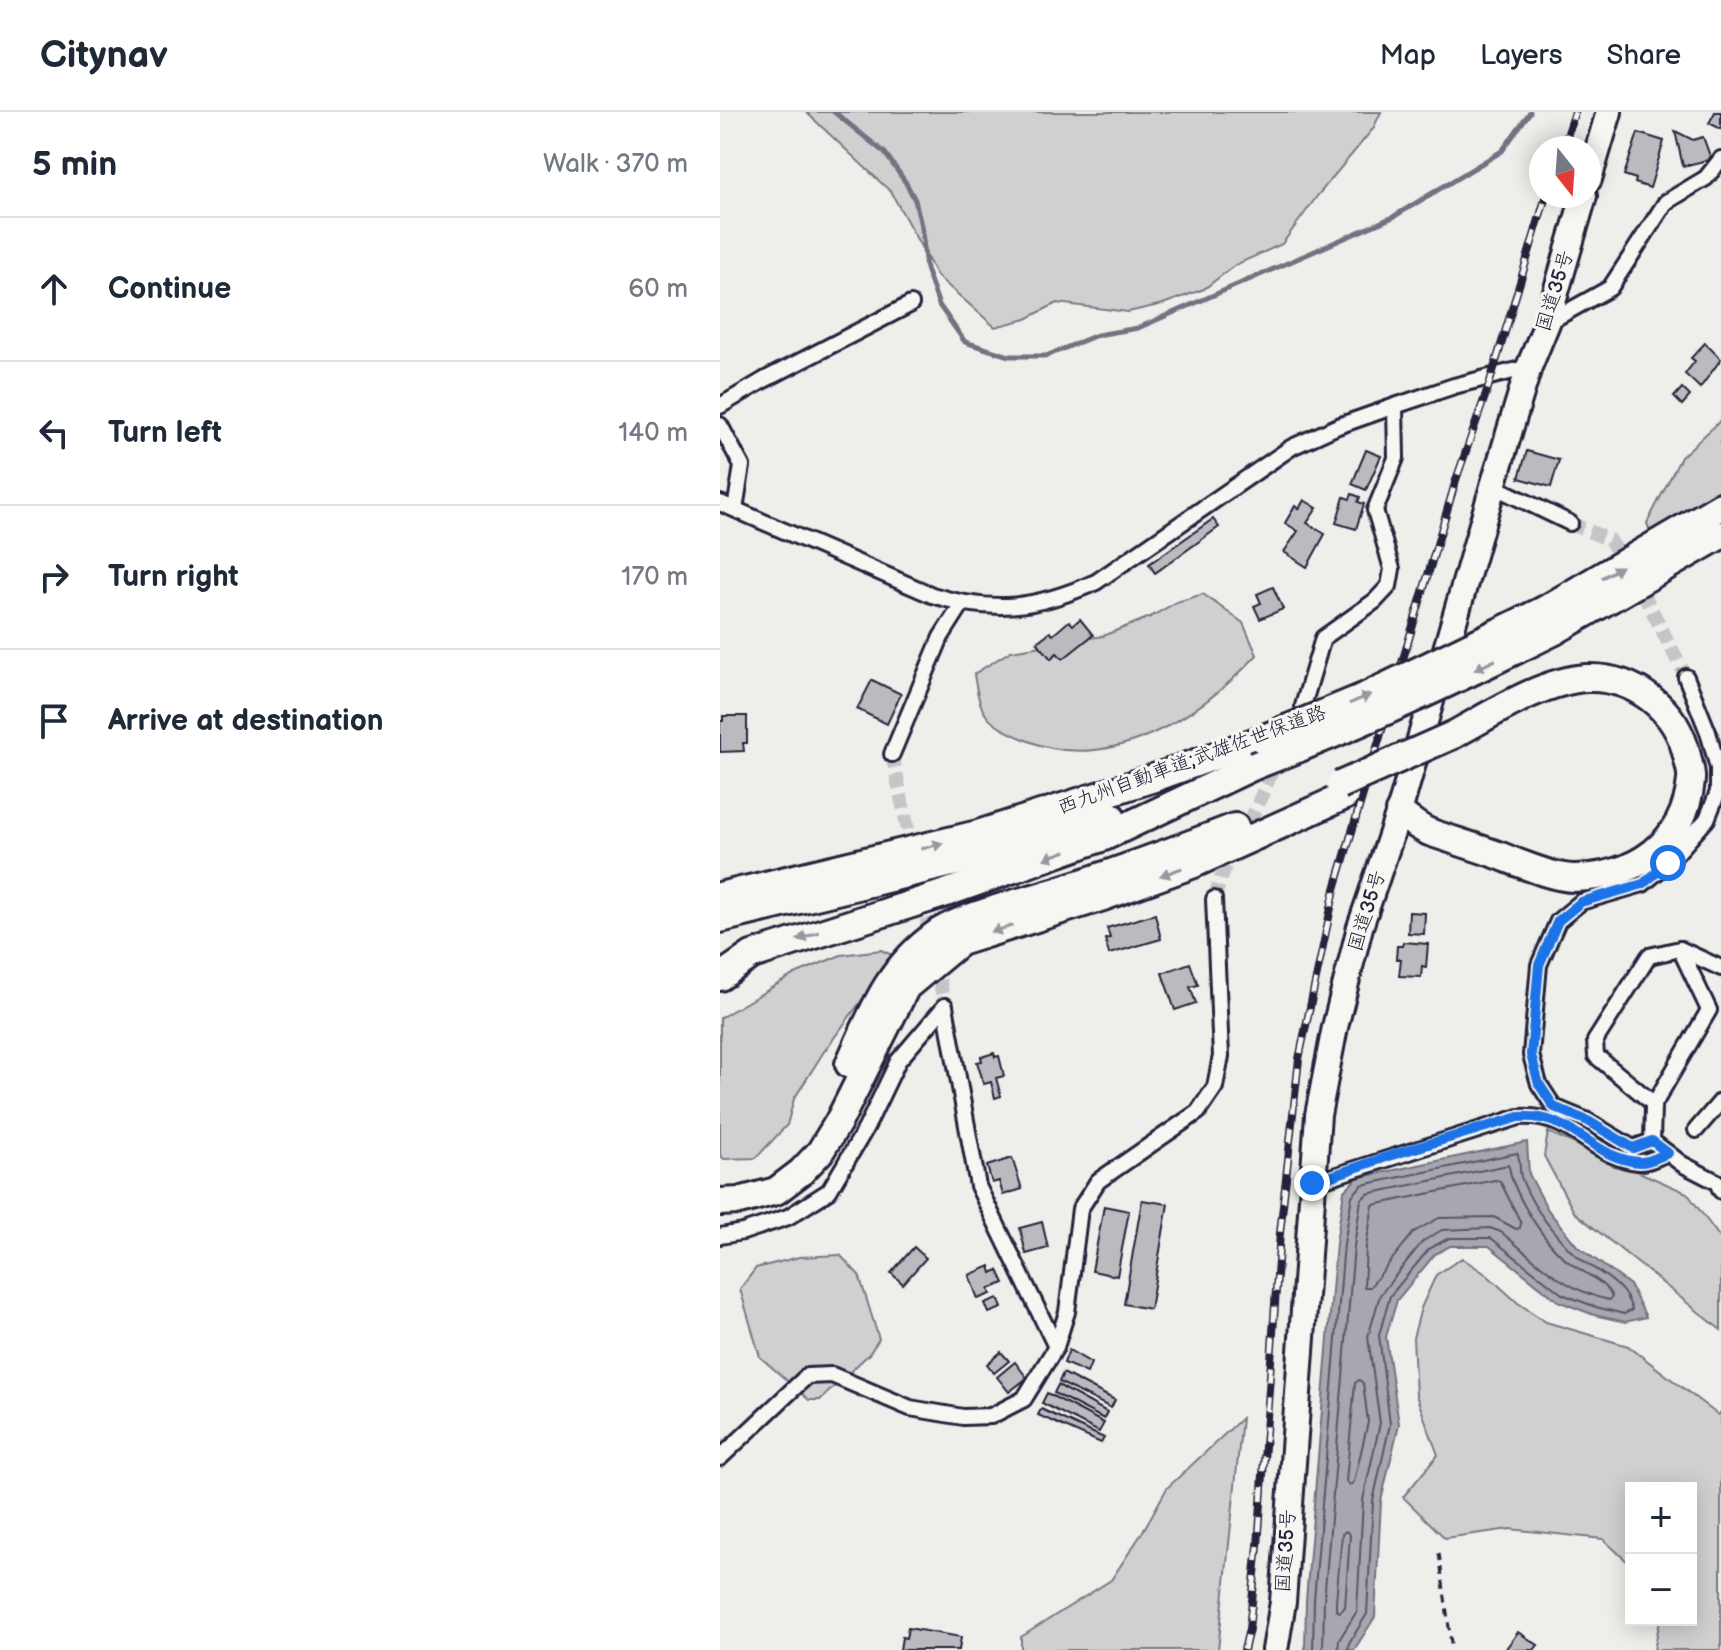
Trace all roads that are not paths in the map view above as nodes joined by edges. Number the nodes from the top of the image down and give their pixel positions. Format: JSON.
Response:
{"nodes":[{"id":1,"x":1609,"y":112,"type":"edge"},
{"id":2,"x":1601,"y":139,"type":"edge"},
{"id":3,"x":1721,"y":159,"type":"edge"},
{"id":4,"x":1581,"y":208,"type":"edge"},
{"id":5,"x":911,"y":304,"type":"dead end"},
{"id":6,"x":1547,"y":323,"type":"junction"},
{"id":7,"x":1529,"y":367,"type":"junction"},
{"id":8,"x":720,"y":406,"type":"edge"},
{"id":9,"x":1395,"y":406,"type":"junction"},
{"id":10,"x":720,"y":425,"type":"edge"},
{"id":11,"x":1493,"y":486,"type":"junction"},
{"id":12,"x":720,"y":503,"type":"edge"},
{"id":13,"x":1721,"y":506,"type":"edge"},
{"id":14,"x":735,"y":509,"type":"junction"},
{"id":15,"x":1570,"y":523,"type":"tunnel mouth"},
{"id":16,"x":1721,"y":535,"type":"edge"},
{"id":17,"x":962,"y":604,"type":"junction"},
{"id":18,"x":1549,"y":621,"type":"junction"},
{"id":19,"x":1686,"y":677,"type":"tunnel mouth"},
{"id":20,"x":1303,"y":706,"type":"dead end"},
{"id":21,"x":892,"y":754,"type":"tunnel mouth"},
{"id":22,"x":1254,"y":766,"type":"junction"},
{"id":23,"x":1343,"y":790,"type":"junction"},
{"id":24,"x":1399,"y":812,"type":"junction"},
{"id":25,"x":894,"y":855,"type":"junction"},
{"id":26,"x":720,"y":884,"type":"edge"},
{"id":27,"x":720,"y":896,"type":"edge"},
{"id":28,"x":1214,"y":899,"type":"tunnel mouth"},
{"id":29,"x":720,"y":919,"type":"edge"},
{"id":30,"x":1680,"y":949,"type":"junction"},
{"id":31,"x":1721,"y":968,"type":"edge"},
{"id":32,"x":720,"y":977,"type":"edge"},
{"id":33,"x":1721,"y":1101,"type":"edge"},
{"id":34,"x":1654,"y":1104,"type":"junction"},
{"id":35,"x":1696,"y":1130,"type":"dead end"},
{"id":36,"x":1652,"y":1141,"type":"junction"},
{"id":37,"x":1668,"y":1153,"type":"junction"},
{"id":38,"x":1312,"y":1183,"type":"junction"},
{"id":39,"x":1720,"y":1183,"type":"edge"},
{"id":40,"x":720,"y":1184,"type":"edge"},
{"id":41,"x":720,"y":1202,"type":"edge"},
{"id":42,"x":720,"y":1236,"type":"edge"},
{"id":43,"x":1056,"y":1347,"type":"junction"},
{"id":44,"x":720,"y":1458,"type":"edge"},
{"id":45,"x":1275,"y":1650,"type":"edge"}],
"edges":[{"from":1,"to":2,"type":"highway"},
{"from":3,"to":6,"type":"street"},
{"from":4,"to":6,"type":"highway","name":"国道35号"},
{"from":5,"to":8,"type":"street"},
{"from":6,"to":7,"type":"highway","name":"国道35号"},
{"from":7,"to":9,"type":"street"},
{"from":7,"to":11,"type":"highway","name":"国道35号"},
{"from":9,"to":17,"type":"street"},
{"from":9,"to":20,"type":"street"},
{"from":10,"to":14,"type":"street"},
{"from":11,"to":15,"type":"street"},
{"from":11,"to":24,"type":"highway","name":"国道35号"},
{"from":12,"to":14,"type":"street"},
{"from":18,"to":13,"type":"highway","name":"西九州自動車道;武雄佐世保道路","one_way":true},
{"from":14,"to":17,"type":"street"},
{"from":16,"to":18,"type":"highway","name":"西九州自動車道;武雄佐世保道路"},
{"from":17,"to":21,"type":"street"},
{"from":18,"to":22,"type":"highway","name":"西九州自動車道;武雄佐世保道路","one_way":true,"bridge":true},
{"from":25,"to":18,"type":"highway","name":"西九州自動車道;武雄佐世保道路","one_way":true,"bridge":true},
{"from":19,"to":36,"type":"street"},
{"from":22,"to":29,"type":"highway","name":"西九州自動車道;武雄佐世保道路"},
{"from":22,"to":32,"type":"highway","one_way":true},
{"from":23,"to":24,"type":"highway","bridge":true},
{"from":23,"to":40,"type":"highway"},
{"from":23,"to":41,"type":"highway","one_way":true},
{"from":24,"to":38,"type":"highway","name":"国道35号"},
{"from":25,"to":26,"type":"highway"},
{"from":25,"to":27,"type":"highway","name":"西九州自動車道;武雄佐世保道路"},
{"from":28,"to":43,"type":"street"},
{"from":30,"to":31,"type":"street"},
{"from":30,"to":34,"type":"street"},
{"from":30,"to":34,"type":"street"},
{"from":33,"to":35,"type":"street"},
{"from":34,"to":36,"type":"street"},
{"from":36,"to":37,"type":"street"},
{"from":37,"to":38,"type":"street"},
{"from":37,"to":39,"type":"street"},
{"from":38,"to":45,"type":"highway","name":"国道35号"},
{"from":42,"to":43,"type":"street"},
{"from":43,"to":44,"type":"street"}]}
